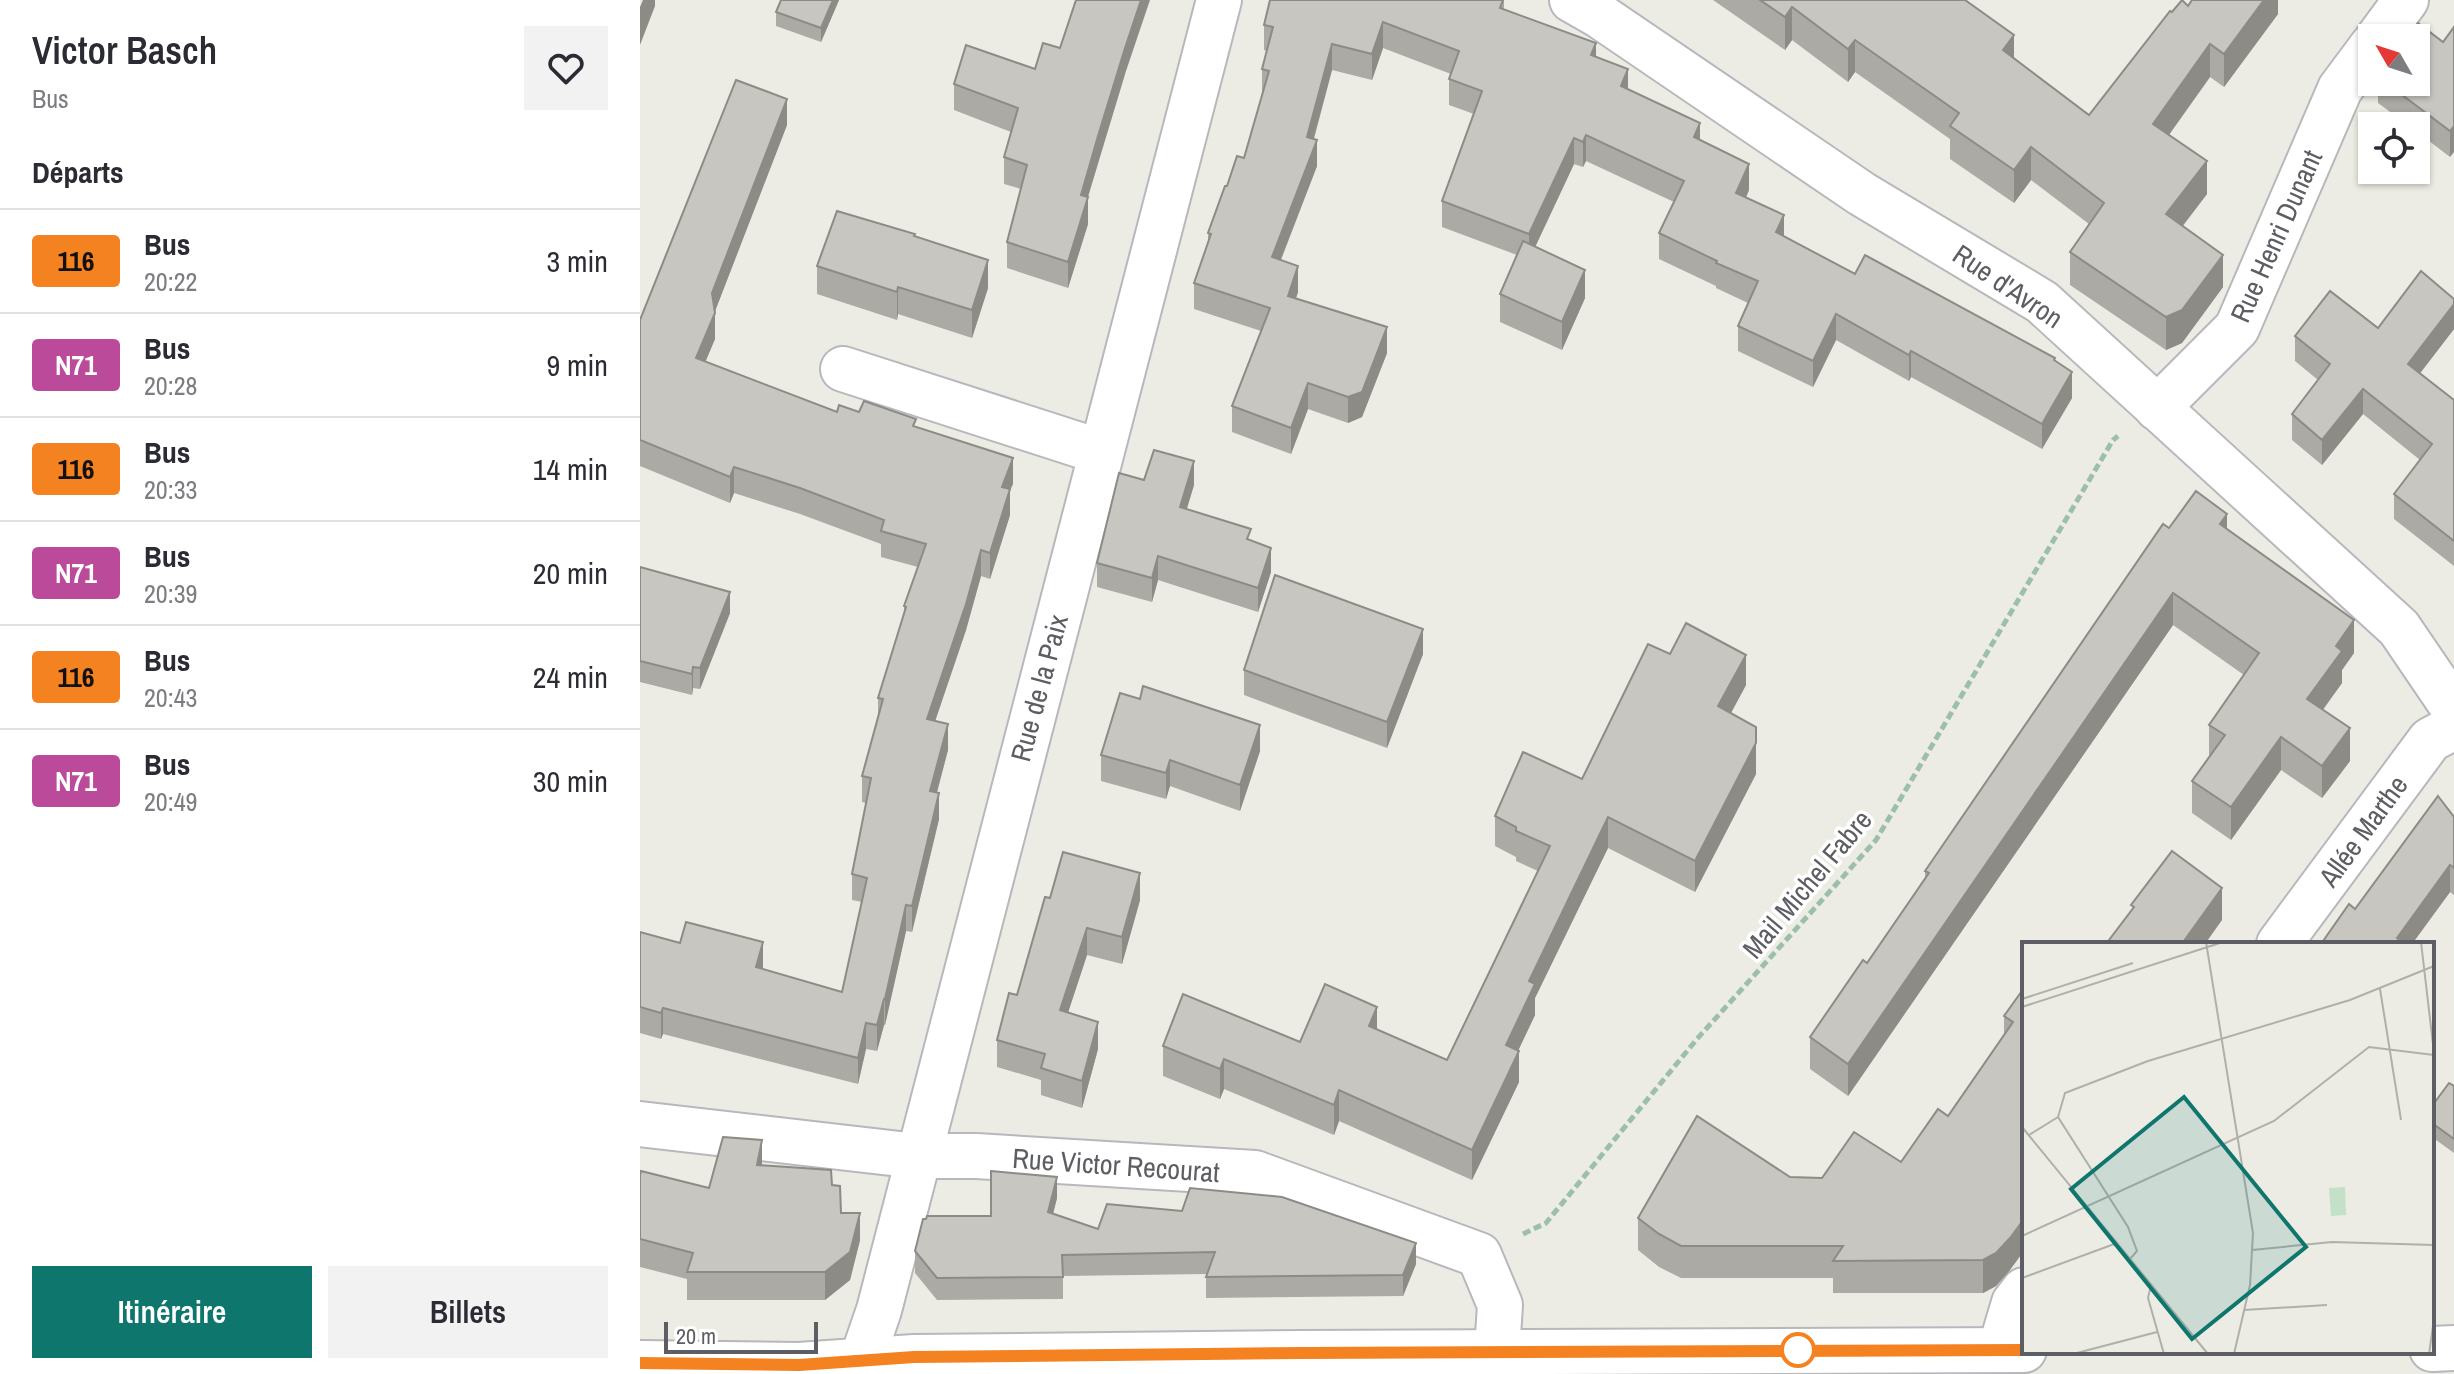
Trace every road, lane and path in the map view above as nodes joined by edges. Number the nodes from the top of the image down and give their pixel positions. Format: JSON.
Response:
{"nodes":[{"id":1,"x":1219,"y":0,"type":"edge"},
{"id":2,"x":2406,"y":0,"type":"edge"},
{"id":3,"x":1594,"y":5,"type":"edge"},
{"id":4,"x":2388,"y":24,"type":"edge"},
{"id":5,"x":2358,"y":65,"type":"edge"},
{"id":6,"x":843,"y":369,"type":"dead end"},
{"id":7,"x":2157,"y":408,"type":"junction"},
{"id":8,"x":1101,"y":452,"type":"junction"},
{"id":9,"x":2454,"y":709,"type":"edge"},
{"id":10,"x":2454,"y":727,"type":"edge"},
{"id":11,"x":2280,"y":942,"type":"edge"},
{"id":12,"x":640,"y":1124,"type":"edge"},
{"id":13,"x":917,"y":1156,"type":"junction"},
{"id":14,"x":1479,"y":1255,"type":"junction"},
{"id":15,"x":2022,"y":1293,"type":"edge"},
{"id":16,"x":2454,"y":1348,"type":"edge"},
{"id":17,"x":2434,"y":1349,"type":"edge"},
{"id":18,"x":2012,"y":1350,"type":"edge"},
{"id":19,"x":1497,"y":1351,"type":"junction"},
{"id":20,"x":1823,"y":1362,"type":"edge"},
{"id":21,"x":640,"y":1363,"type":"edge"},
{"id":22,"x":1300,"y":1364,"type":"edge"},
{"id":23,"x":859,"y":1367,"type":"edge"}],
"edges":[{"from":1,"to":8,"type":"street","name":"Rue de la Paix"},
{"from":2,"to":4,"type":"street"},
{"from":3,"to":7,"type":"street","name":"Rue d'Avron"},
{"from":5,"to":7,"type":"street","name":"Rue Henri Dunant"},
{"from":6,"to":8,"type":"street"},
{"from":7,"to":9,"type":"street","name":"Rue d'Avron"},
{"from":7,"to":14,"type":"path","name":"Mail Michel Fabre"},
{"from":8,"to":13,"type":"street","name":"Rue de la Paix"},
{"from":10,"to":11,"type":"street","name":"Allée Marthe"},
{"from":12,"to":13,"type":"street","name":"Rue Victor Recourat"},
{"from":13,"to":14,"type":"street","name":"Rue Victor Recourat"},
{"from":13,"to":23,"type":"street","name":"Rue de la Paix"},
{"from":14,"to":19,"type":"street"},
{"from":15,"to":18,"type":"street"},
{"from":16,"to":17,"type":"street"},
{"from":18,"to":20,"type":"street"},
{"from":19,"to":20,"type":"street"},
{"from":19,"to":22,"type":"street"},
{"from":21,"to":23,"type":"street"},
{"from":22,"to":23,"type":"street"}]}
